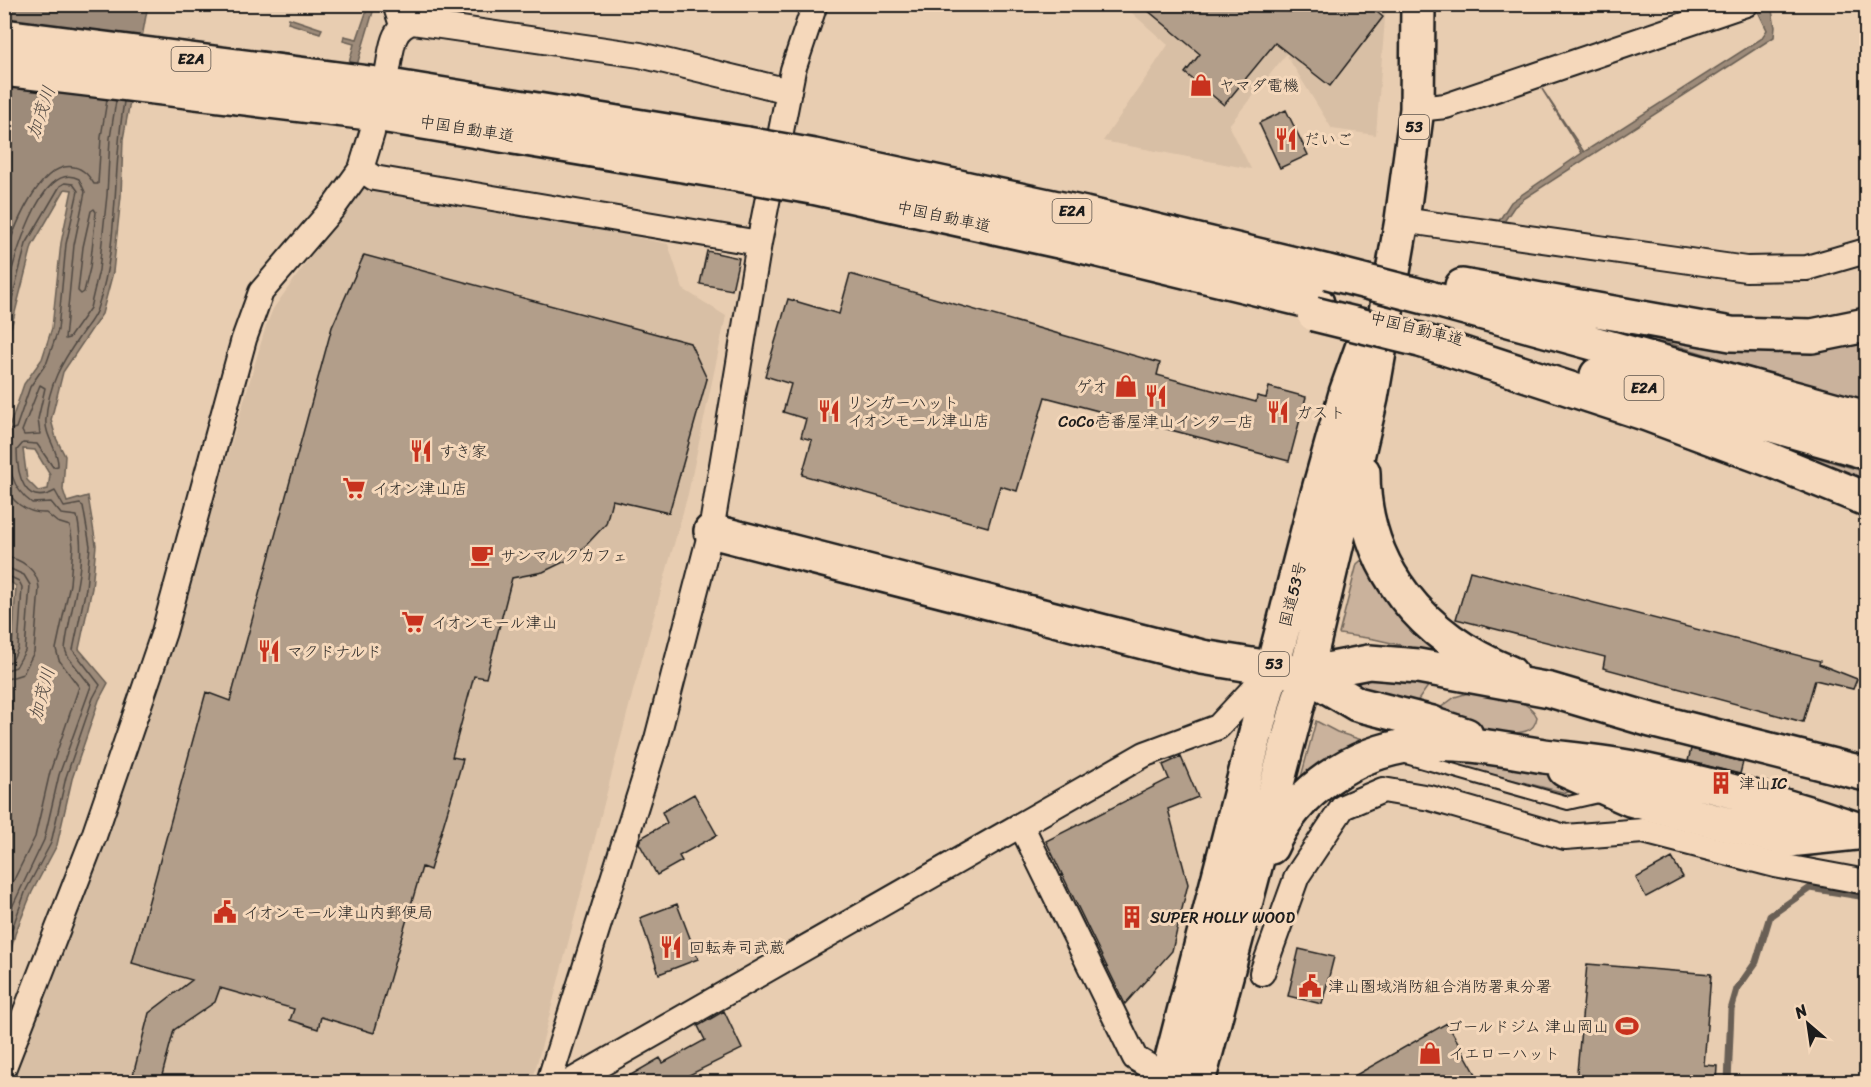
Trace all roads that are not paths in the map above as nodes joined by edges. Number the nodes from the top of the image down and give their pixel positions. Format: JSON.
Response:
{"nodes":[{"id":1,"x":815,"y":4,"type":"edge"},
{"id":2,"x":1418,"y":4,"type":"edge"},
{"id":3,"x":1746,"y":4,"type":"edge"},
{"id":4,"x":398,"y":15,"type":"edge"},
{"id":5,"x":4,"y":36,"type":"edge"},
{"id":6,"x":4,"y":69,"type":"edge"},
{"id":7,"x":789,"y":91,"type":"junction"},
{"id":8,"x":376,"y":100,"type":"junction"},
{"id":9,"x":1417,"y":109,"type":"junction"},
{"id":10,"x":361,"y":169,"type":"junction"},
{"id":11,"x":813,"y":172,"type":"junction"},
{"id":12,"x":1399,"y":235,"type":"junction"},
{"id":13,"x":759,"y":243,"type":"junction"},
{"id":14,"x":1866,"y":251,"type":"edge"},
{"id":15,"x":1430,"y":289,"type":"junction"},
{"id":16,"x":1866,"y":325,"type":"edge"},
{"id":17,"x":1420,"y":334,"type":"junction"},
{"id":18,"x":1371,"y":398,"type":"junction"},
{"id":19,"x":1866,"y":418,"type":"edge"},
{"id":20,"x":1866,"y":452,"type":"edge"},
{"id":21,"x":1866,"y":499,"type":"edge"},
{"id":22,"x":711,"y":531,"type":"junction"},
{"id":23,"x":1273,"y":668,"type":"junction"},
{"id":24,"x":1306,"y":674,"type":"junction"},
{"id":25,"x":1463,"y":675,"type":"junction"},
{"id":26,"x":1550,"y":690,"type":"junction"},
{"id":27,"x":1412,"y":718,"type":"junction"},
{"id":28,"x":1384,"y":751,"type":"junction"},
{"id":29,"x":1527,"y":753,"type":"junction"},
{"id":30,"x":1633,"y":767,"type":"junction"},
{"id":31,"x":1866,"y":774,"type":"edge"},
{"id":32,"x":1866,"y":779,"type":"edge"},
{"id":33,"x":1802,"y":784,"type":"junction"},
{"id":34,"x":1866,"y":788,"type":"edge"},
{"id":35,"x":1866,"y":810,"type":"edge"},
{"id":36,"x":1021,"y":825,"type":"junction"},
{"id":37,"x":1866,"y":832,"type":"edge"},
{"id":38,"x":1789,"y":840,"type":"junction"},
{"id":39,"x":1866,"y":848,"type":"edge"},
{"id":40,"x":1866,"y":882,"type":"edge"},
{"id":41,"x":1240,"y":926,"type":"junction"},
{"id":42,"x":1262,"y":974,"type":"dead end"},
{"id":43,"x":4,"y":1067,"type":"edge"},
{"id":44,"x":1177,"y":1081,"type":"edge"},
{"id":45,"x":548,"y":1082,"type":"edge"},
{"id":46,"x":570,"y":1083,"type":"edge"}],
"edges":[{"from":1,"to":7,"type":"street"},
{"from":2,"to":9,"type":"main road","name":"国道53号","number":"53"},
{"from":3,"to":9,"type":"street"},
{"from":4,"to":7,"type":"street"},
{"from":4,"to":8,"type":"street"},
{"from":5,"to":8,"type":"main road","name":"中国自動車道","number":"E2A"},
{"from":6,"to":8,"type":"main road","name":"中国自動車道","number":"E2A"},
{"from":7,"to":13,"type":"street"},
{"from":8,"to":10,"type":"street"},
{"from":8,"to":11,"type":"main road","name":"中国自動車道","number":"E2A","bridge":true},
{"from":9,"to":12,"type":"main road","name":"国道53号","number":"53"},
{"from":10,"to":13,"type":"street"},
{"from":10,"to":43,"type":"street"},
{"from":11,"to":15,"type":"main road","name":"中国自動車道","number":"E2A","bridge":true},
{"from":11,"to":17,"type":"main road","name":"中国自動車道","number":"E2A"},
{"from":12,"to":14,"type":"street"},
{"from":12,"to":18,"type":"main road","name":"国道53号","number":"53"},
{"from":12,"to":23,"type":"main road","name":"国道53号","number":"53"},
{"from":13,"to":22,"type":"street"},
{"from":15,"to":16,"type":"main road"},
{"from":15,"to":19,"type":"main road","name":"中国自動車道","number":"E2A"},
{"from":17,"to":20,"type":"main road","name":"中国自動車道","number":"E2A"},
{"from":17,"to":21,"type":"main road"},
{"from":18,"to":24,"type":"main road","name":"国道53号","number":"53"},
{"from":18,"to":26,"type":"main road"},
{"from":22,"to":23,"type":"main road"},
{"from":22,"to":45,"type":"street"},
{"from":23,"to":24,"type":"main road"},
{"from":23,"to":36,"type":"street"},
{"from":23,"to":44,"type":"main road","name":"国道53号","number":"53"},
{"from":24,"to":25,"type":"main road"},
{"from":24,"to":27,"type":"main road"},
{"from":24,"to":41,"type":"main road","name":"国道53号","number":"53"},
{"from":25,"to":26,"type":"main road"},
{"from":25,"to":30,"type":"main road"},
{"from":26,"to":30,"type":"main road"},
{"from":26,"to":31,"type":"main road"},
{"from":27,"to":29,"type":"main road"},
{"from":27,"to":30,"type":"main road"},
{"from":28,"to":29,"type":"main road"},
{"from":28,"to":30,"type":"lane"},
{"from":28,"to":41,"type":"main road"},
{"from":29,"to":30,"type":"main road"},
{"from":29,"to":30,"type":"main road"},
{"from":29,"to":37,"type":"main road"},
{"from":30,"to":33,"type":"main road"},
{"from":30,"to":37,"type":"main road"},
{"from":30,"to":38,"type":"main road"},
{"from":32,"to":33,"type":"main road"},
{"from":33,"to":34,"type":"main road"},
{"from":33,"to":35,"type":"main road"},
{"from":33,"to":37,"type":"main road"},
{"from":36,"to":44,"type":"street"},
{"from":36,"to":46,"type":"street"},
{"from":37,"to":38,"type":"main road"},
{"from":38,"to":39,"type":"main road"},
{"from":40,"to":42,"type":"street"},
{"from":41,"to":44,"type":"main road","name":"国道53号","number":"53"}]}
